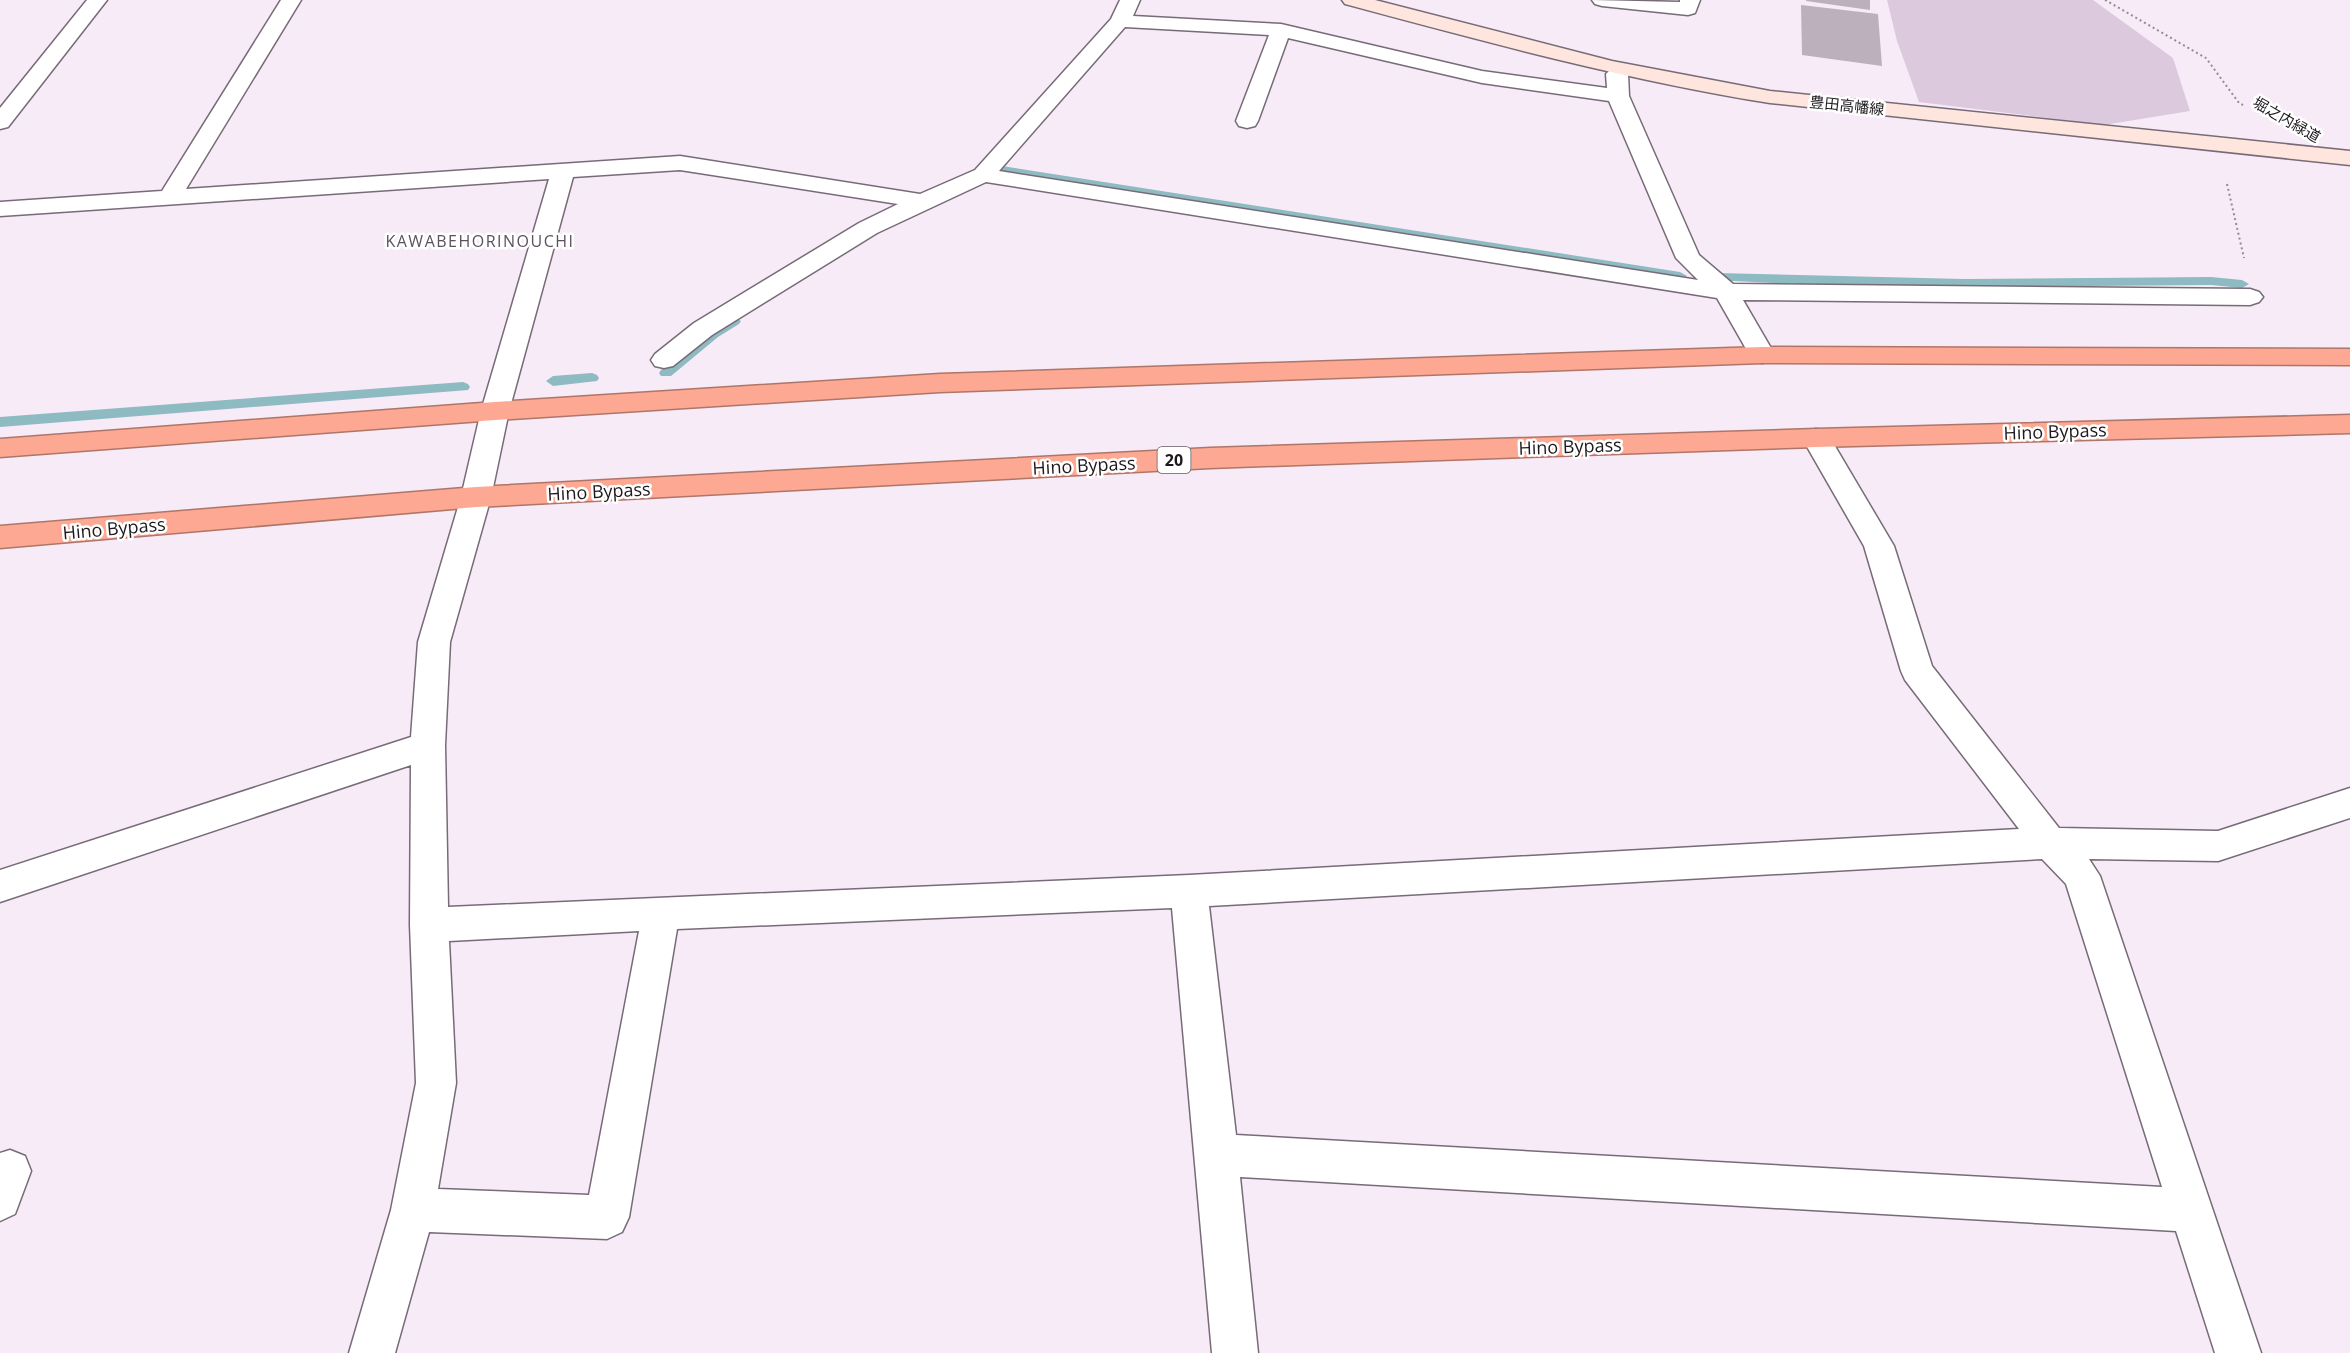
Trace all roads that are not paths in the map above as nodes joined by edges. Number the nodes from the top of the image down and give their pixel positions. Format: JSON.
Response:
{"nodes":[{"id":1,"x":97,"y":0,"type":"edge"},
{"id":2,"x":291,"y":0,"type":"edge"},
{"id":3,"x":1353,"y":0,"type":"edge"},
{"id":4,"x":1602,"y":0,"type":"edge"},
{"id":5,"x":1690,"y":0,"type":"edge"},
{"id":6,"x":1125,"y":10,"type":"edge"},
{"id":7,"x":1281,"y":30,"type":"junction"},
{"id":8,"x":1617,"y":68,"type":"junction"},
{"id":9,"x":1618,"y":96,"type":"junction"},
{"id":10,"x":1247,"y":121,"type":"dead end"},
{"id":11,"x":0,"y":122,"type":"edge"},
{"id":12,"x":2350,"y":158,"type":"edge"},
{"id":13,"x":562,"y":170,"type":"junction"},
{"id":14,"x":983,"y":175,"type":"junction"},
{"id":15,"x":170,"y":196,"type":"junction"},
{"id":16,"x":923,"y":201,"type":"junction"},
{"id":17,"x":0,"y":209,"type":"edge"},
{"id":18,"x":1726,"y":292,"type":"junction"},
{"id":19,"x":2250,"y":297,"type":"road end"},
{"id":20,"x":1762,"y":355,"type":"junction"},
{"id":21,"x":2350,"y":357,"type":"edge"},
{"id":22,"x":664,"y":360,"type":"dead end"},
{"id":23,"x":495,"y":411,"type":"junction"},
{"id":24,"x":2350,"y":424,"type":"edge"},
{"id":25,"x":1816,"y":438,"type":"junction"},
{"id":26,"x":0,"y":448,"type":"edge"},
{"id":27,"x":476,"y":497,"type":"junction"},
{"id":28,"x":0,"y":537,"type":"edge"},
{"id":29,"x":428,"y":746,"type":"junction"},
{"id":30,"x":2350,"y":803,"type":"edge"},
{"id":31,"x":2050,"y":843,"type":"junction"},
{"id":32,"x":0,"y":886,"type":"edge"},
{"id":33,"x":1189,"y":891,"type":"junction"},
{"id":34,"x":661,"y":913,"type":"junction"},
{"id":35,"x":429,"y":925,"type":"junction"},
{"id":36,"x":1217,"y":1155,"type":"junction"},
{"id":37,"x":0,"y":1174,"type":"edge"},
{"id":38,"x":0,"y":1199,"type":"edge"},
{"id":39,"x":413,"y":1210,"type":"junction"},
{"id":40,"x":2191,"y":1210,"type":"junction"},
{"id":41,"x":372,"y":1353,"type":"edge"},
{"id":42,"x":1235,"y":1353,"type":"edge"},
{"id":43,"x":2238,"y":1353,"type":"edge"}],
"edges":[{"from":1,"to":11,"type":"street"},
{"from":2,"to":15,"type":"street"},
{"from":3,"to":8,"type":"main road","name":"豊田高幡線"},
{"from":4,"to":5,"type":"street"},
{"from":6,"to":7,"type":"street"},
{"from":6,"to":14,"type":"street"},
{"from":7,"to":9,"type":"street"},
{"from":7,"to":10,"type":"street"},
{"from":8,"to":9,"type":"street"},
{"from":8,"to":12,"type":"main road","name":"豊田高幡線"},
{"from":9,"to":18,"type":"street"},
{"from":13,"to":15,"type":"street"},
{"from":13,"to":16,"type":"street"},
{"from":13,"to":23,"type":"street"},
{"from":14,"to":16,"type":"street"},
{"from":14,"to":18,"type":"street"},
{"from":15,"to":17,"type":"street"},
{"from":16,"to":22,"type":"street"},
{"from":18,"to":19,"type":"street"},
{"from":18,"to":20,"type":"street"},
{"from":20,"to":21,"type":"highway"},
{"from":20,"to":23,"type":"highway"},
{"from":23,"to":26,"type":"highway"},
{"from":23,"to":27,"type":"street"},
{"from":24,"to":25,"type":"highway","name":"Hino Bypass","number":"20"},
{"from":25,"to":27,"type":"highway","name":"Hino Bypass","number":"20"},
{"from":25,"to":31,"type":"street"},
{"from":27,"to":28,"type":"highway","name":"Hino Bypass","number":"20"},
{"from":27,"to":29,"type":"street"},
{"from":29,"to":32,"type":"street"},
{"from":29,"to":35,"type":"street"},
{"from":30,"to":31,"type":"street"},
{"from":31,"to":33,"type":"street"},
{"from":31,"to":40,"type":"street"},
{"from":33,"to":34,"type":"street"},
{"from":33,"to":36,"type":"street"},
{"from":34,"to":35,"type":"street"},
{"from":34,"to":39,"type":"street"},
{"from":35,"to":39,"type":"street"},
{"from":36,"to":40,"type":"street"},
{"from":36,"to":42,"type":"street"},
{"from":37,"to":38,"type":"street"},
{"from":39,"to":41,"type":"street"},
{"from":40,"to":43,"type":"street"}]}
